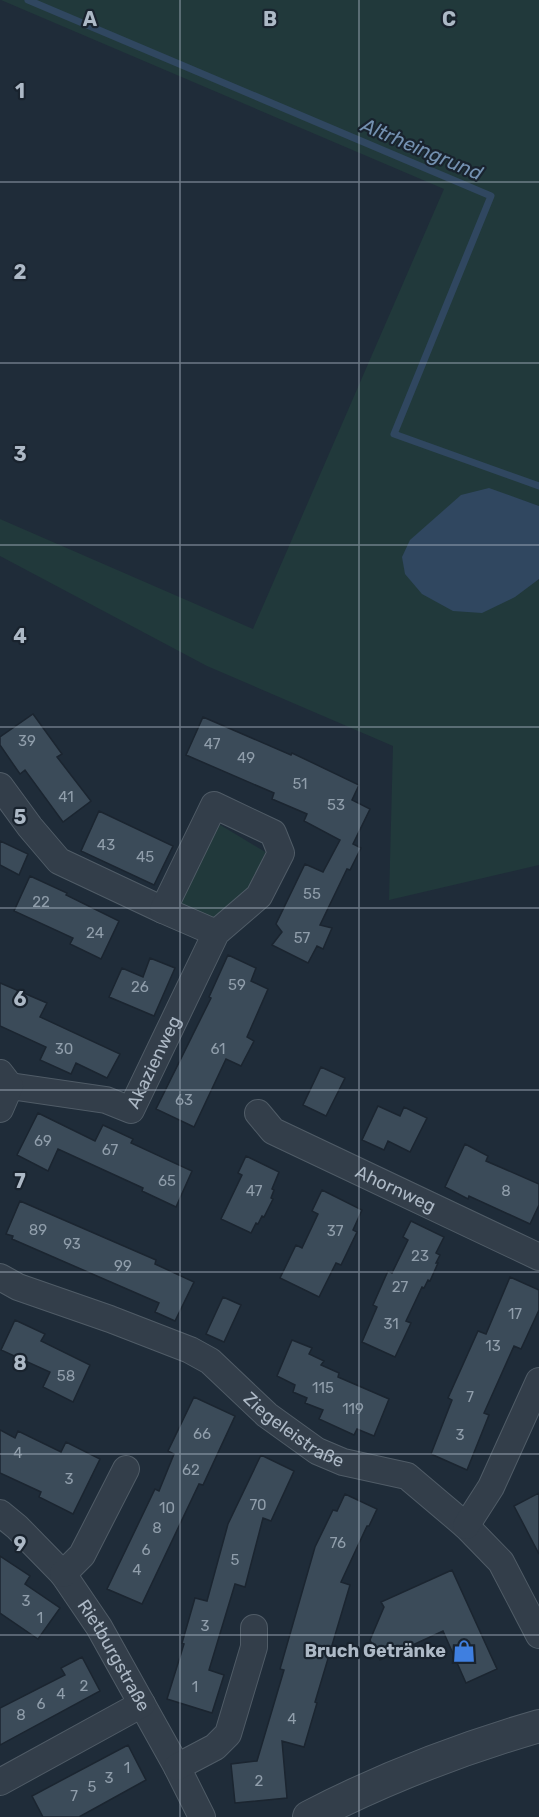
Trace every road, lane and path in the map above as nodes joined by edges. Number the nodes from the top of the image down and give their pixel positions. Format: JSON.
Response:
{"nodes":[{"id":1,"x":0,"y":786,"type":"edge"},
{"id":2,"x":163,"y":910,"type":"junction"},
{"id":3,"x":216,"y":933,"type":"junction"},
{"id":4,"x":3,"y":1089,"type":"edge"},
{"id":5,"x":258,"y":1113,"type":"dead end"},
{"id":6,"x":539,"y":1257,"type":"edge"},
{"id":7,"x":0,"y":1278,"type":"edge"},
{"id":8,"x":539,"y":1381,"type":"edge"},
{"id":9,"x":126,"y":1470,"type":"dead end"},
{"id":10,"x":0,"y":1513,"type":"edge"},
{"id":11,"x":466,"y":1526,"type":"junction"},
{"id":12,"x":63,"y":1574,"type":"junction"},
{"id":13,"x":254,"y":1628,"type":"dead end"},
{"id":14,"x":539,"y":1635,"type":"edge"},
{"id":15,"x":142,"y":1704,"type":"junction"},
{"id":16,"x":539,"y":1726,"type":"edge"},
{"id":17,"x":177,"y":1767,"type":"junction"},
{"id":18,"x":0,"y":1782,"type":"edge"},
{"id":19,"x":202,"y":1817,"type":"edge"},
{"id":20,"x":309,"y":1817,"type":"edge"}],
"edges":[{"from":1,"to":2,"type":"street"},
{"from":2,"to":3,"type":"street"},
{"from":2,"to":3,"type":"street","name":"Akazienweg"},
{"from":3,"to":4,"type":"street","name":"Akazienweg"},
{"from":5,"to":6,"type":"street","name":"Ahornweg"},
{"from":7,"to":11,"type":"street","name":"Ziegeleistraße"},
{"from":8,"to":11,"type":"street"},
{"from":9,"to":12,"type":"street"},
{"from":10,"to":12,"type":"street","name":"Rietburgstraße"},
{"from":11,"to":14,"type":"street","name":"Ziegeleistraße"},
{"from":12,"to":15,"type":"street","name":"Rietburgstraße"},
{"from":13,"to":17,"type":"street"},
{"from":15,"to":17,"type":"street","name":"Rietburgstraße"},
{"from":15,"to":18,"type":"street"},
{"from":16,"to":20,"type":"street"},
{"from":17,"to":19,"type":"street","name":"Rietburgstraße"}]}
